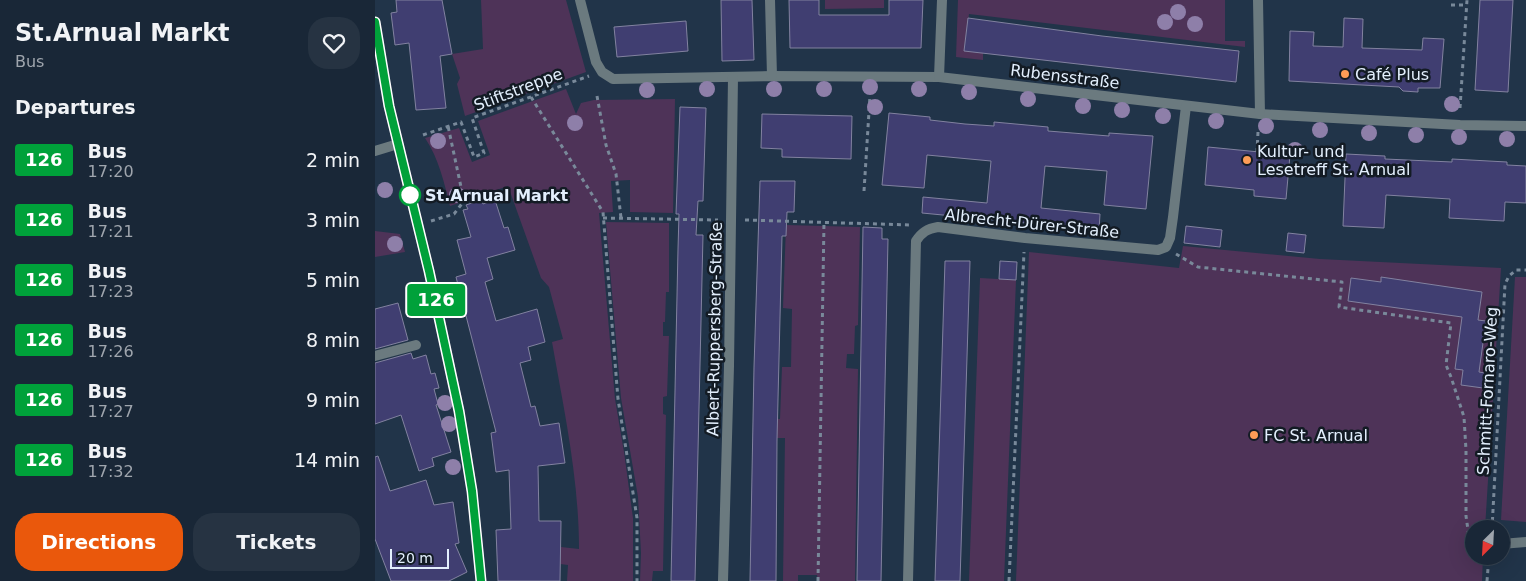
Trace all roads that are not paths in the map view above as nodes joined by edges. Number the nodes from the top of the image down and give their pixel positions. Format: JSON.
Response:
{"nodes":[{"id":1,"x":580,"y":0,"type":"edge"},
{"id":2,"x":770,"y":0,"type":"edge"},
{"id":3,"x":942,"y":0,"type":"edge"},
{"id":4,"x":1258,"y":0,"type":"edge"},
{"id":5,"x":375,"y":22,"type":"edge"},
{"id":6,"x":773,"y":76,"type":"junction"},
{"id":7,"x":733,"y":77,"type":"junction"},
{"id":8,"x":939,"y":77,"type":"junction"},
{"id":9,"x":1186,"y":106,"type":"junction"},
{"id":10,"x":1260,"y":114,"type":"junction"},
{"id":11,"x":1526,"y":126,"type":"edge"},
{"id":12,"x":398,"y":144,"type":"junction"},
{"id":13,"x":375,"y":152,"type":"edge"},
{"id":14,"x":416,"y":345,"type":"dead end"},
{"id":15,"x":375,"y":356,"type":"edge"},
{"id":16,"x":1526,"y":542,"type":"edge"},
{"id":17,"x":1510,"y":543,"type":"edge"},
{"id":18,"x":481,"y":581,"type":"edge"},
{"id":19,"x":723,"y":581,"type":"edge"},
{"id":20,"x":908,"y":581,"type":"edge"}],
"edges":[{"from":1,"to":7,"type":"street","name":"Rubensstraße"},
{"from":2,"to":6,"type":"street"},
{"from":3,"to":8,"type":"street"},
{"from":4,"to":10,"type":"street"},
{"from":5,"to":12,"type":"street"},
{"from":6,"to":7,"type":"street","name":"Rubensstraße"},
{"from":6,"to":8,"type":"street","name":"Rubensstraße"},
{"from":7,"to":19,"type":"street","name":"Albert-Ruppersberg-Straße"},
{"from":8,"to":9,"type":"street","name":"Rubensstraße"},
{"from":9,"to":10,"type":"street","name":"Rubensstraße"},
{"from":9,"to":20,"type":"street","name":"Albrecht-Dürer-Straße"},
{"from":10,"to":11,"type":"street","name":"Rubensstraße"},
{"from":12,"to":13,"type":"street"},
{"from":12,"to":18,"type":"street"},
{"from":14,"to":15,"type":"street"},
{"from":16,"to":17,"type":"street"}]}
